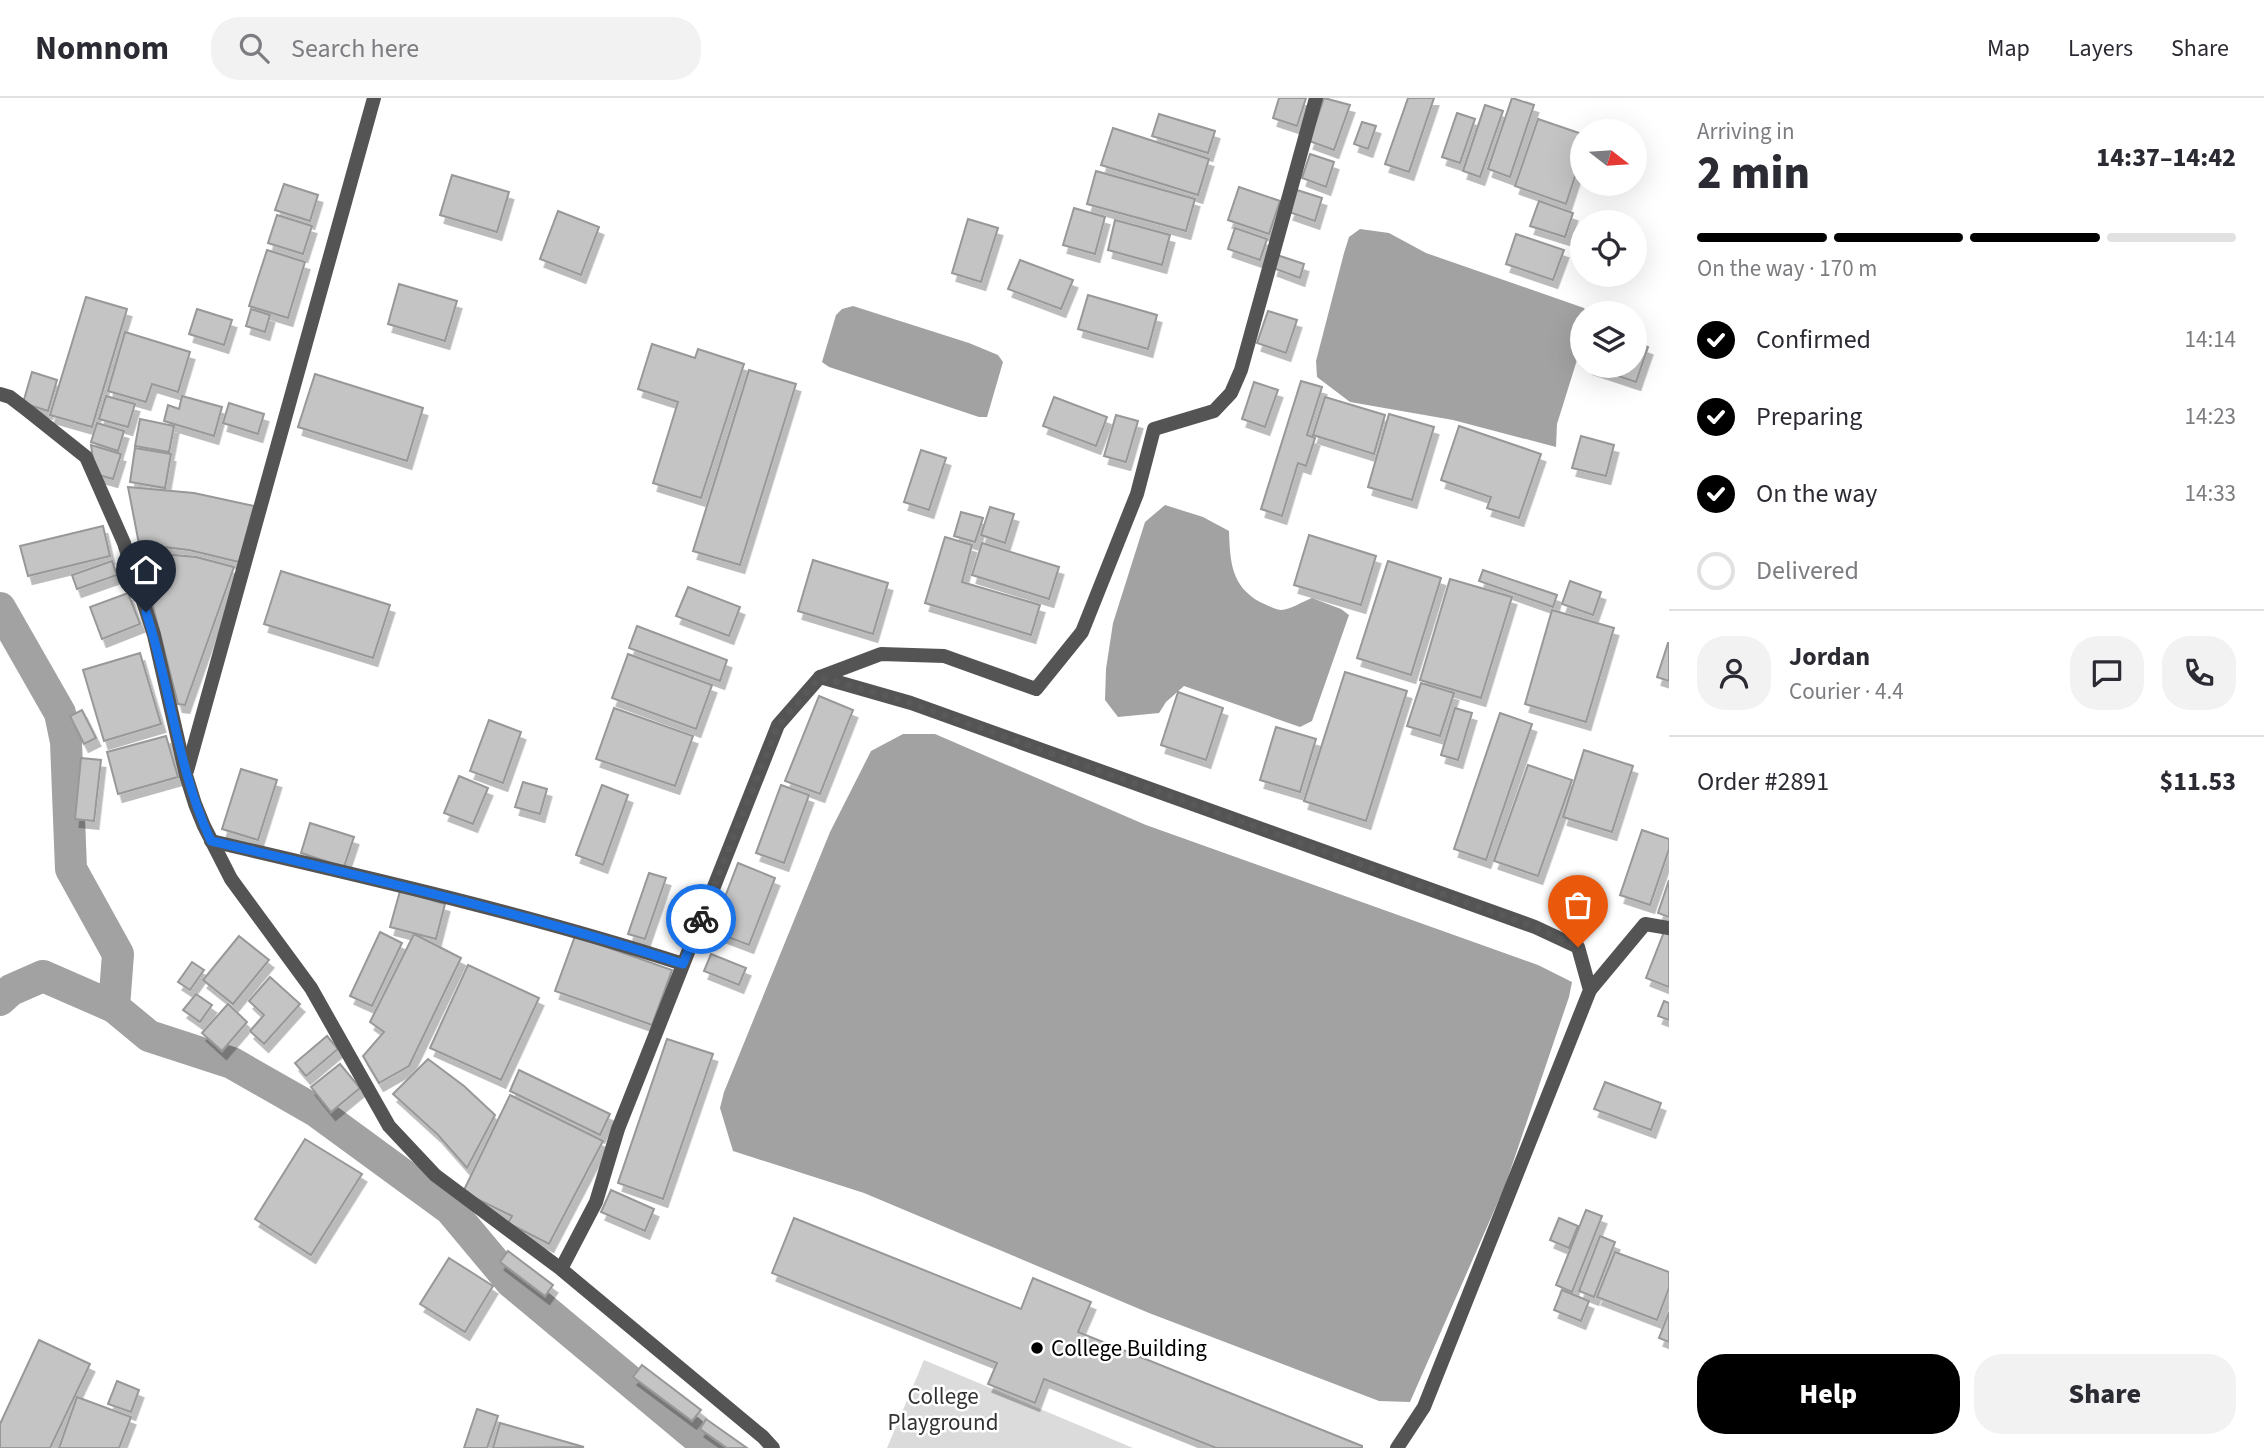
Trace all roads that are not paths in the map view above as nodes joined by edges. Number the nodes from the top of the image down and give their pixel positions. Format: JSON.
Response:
{"nodes":[{"id":1,"x":374,"y":98,"type":"edge"},
{"id":2,"x":1316,"y":98,"type":"edge"},
{"id":3,"x":0,"y":394,"type":"edge"},
{"id":4,"x":820,"y":677,"type":"junction"},
{"id":5,"x":186,"y":775,"type":"junction"},
{"id":6,"x":211,"y":841,"type":"junction"},
{"id":7,"x":1669,"y":929,"type":"edge"},
{"id":8,"x":683,"y":964,"type":"junction"},
{"id":9,"x":1590,"y":989,"type":"junction"},
{"id":10,"x":561,"y":1269,"type":"junction"},
{"id":11,"x":773,"y":1448,"type":"edge"},
{"id":12,"x":1397,"y":1448,"type":"edge"}],
"edges":[{"from":1,"to":5,"type":"street"},
{"from":2,"to":4,"type":"street"},
{"from":3,"to":5,"type":"street"},
{"from":4,"to":8,"type":"street"},
{"from":4,"to":9,"type":"street"},
{"from":5,"to":6,"type":"street"},
{"from":6,"to":8,"type":"street"},
{"from":6,"to":10,"type":"street"},
{"from":7,"to":9,"type":"street"},
{"from":8,"to":10,"type":"street"},
{"from":9,"to":12,"type":"street"},
{"from":10,"to":11,"type":"street"}]}
